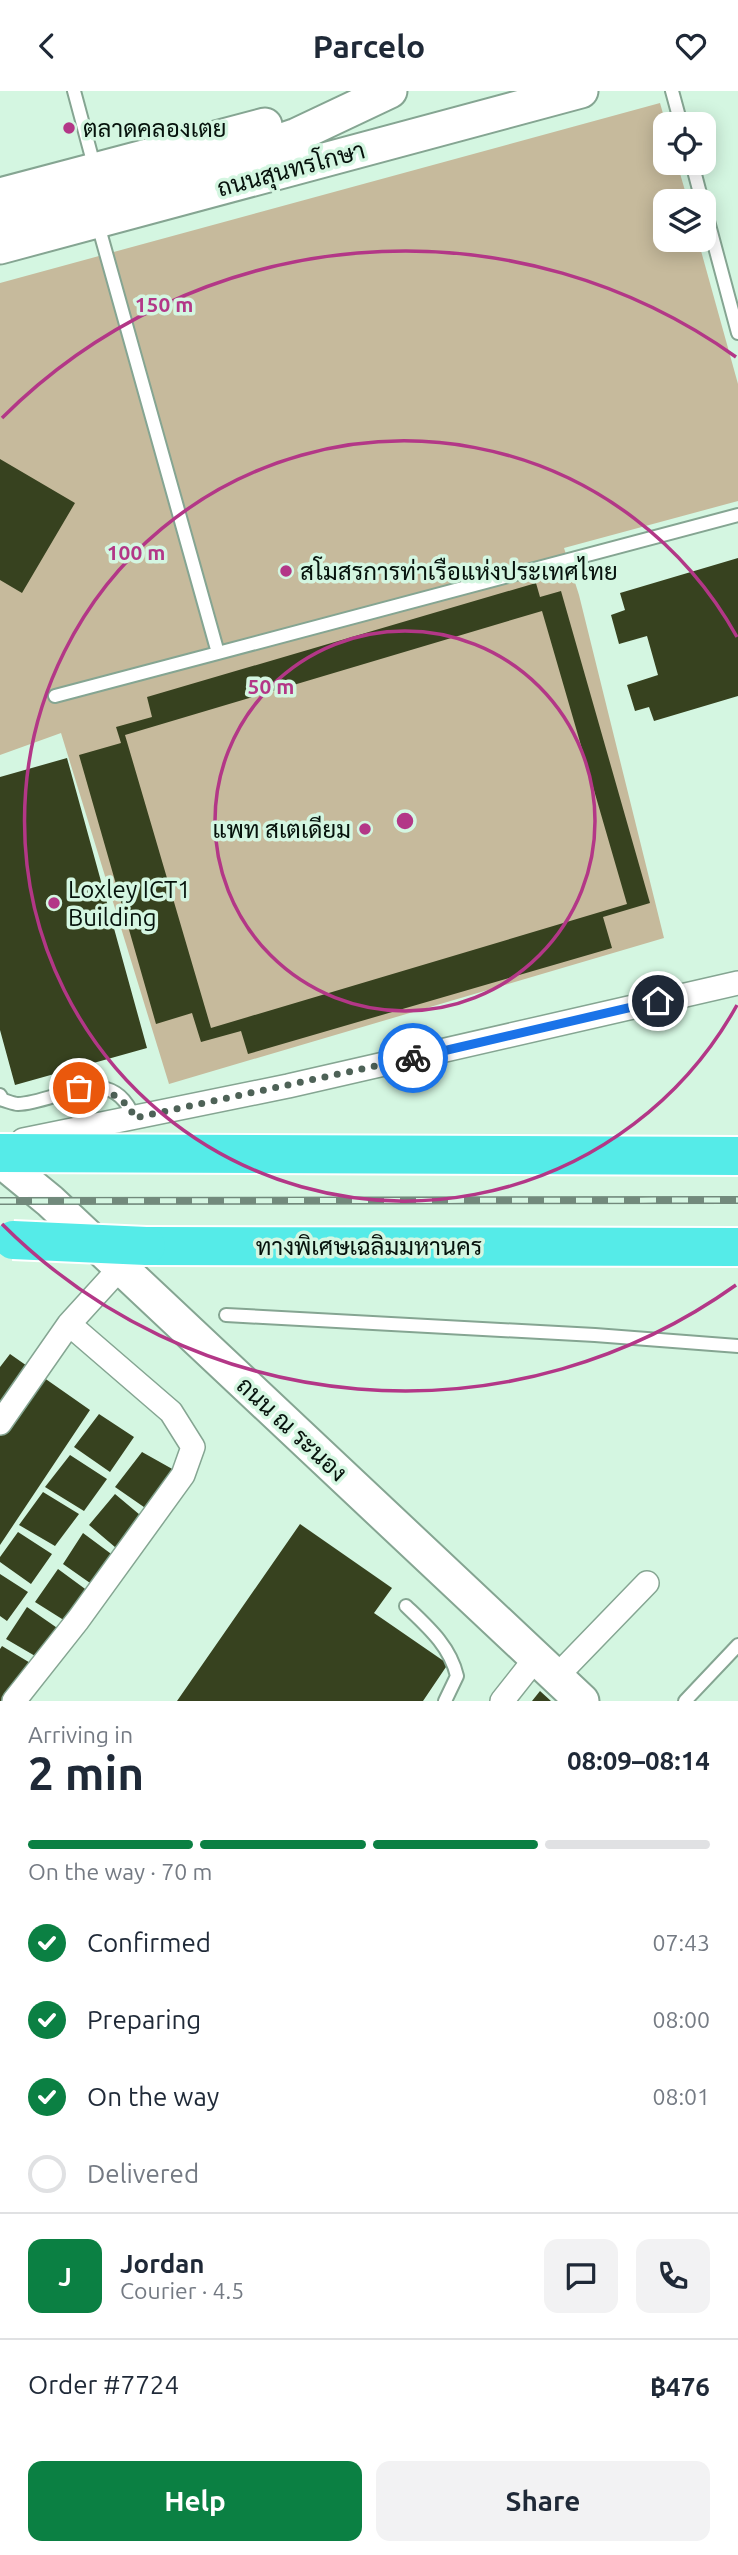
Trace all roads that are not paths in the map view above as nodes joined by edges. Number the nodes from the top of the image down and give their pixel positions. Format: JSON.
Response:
{"nodes":[{"id":1,"x":74,"y":91,"type":"edge"},
{"id":2,"x":384,"y":91,"type":"edge"},
{"id":3,"x":582,"y":91,"type":"edge"},
{"id":4,"x":673,"y":91,"type":"edge"},
{"id":5,"x":678,"y":112,"type":"edge"},
{"id":6,"x":95,"y":169,"type":"junction"},
{"id":7,"x":8,"y":210,"type":"edge"},
{"id":8,"x":97,"y":221,"type":"junction"},
{"id":9,"x":0,"y":247,"type":"edge"},
{"id":10,"x":716,"y":251,"type":"edge"},
{"id":11,"x":738,"y":333,"type":"edge"},
{"id":12,"x":738,"y":515,"type":"edge"},
{"id":13,"x":218,"y":653,"type":"junction"},
{"id":14,"x":55,"y":696,"type":"dead end"},
{"id":15,"x":738,"y":983,"type":"edge"},
{"id":16,"x":0,"y":1095,"type":"edge"},
{"id":17,"x":134,"y":1118,"type":"junction"},
{"id":18,"x":0,"y":1144,"type":"edge"},
{"id":19,"x":0,"y":1153,"type":"edge"},
{"id":20,"x":738,"y":1156,"type":"edge"},
{"id":21,"x":0,"y":1160,"type":"edge"},
{"id":22,"x":4,"y":1240,"type":"edge"},
{"id":23,"x":738,"y":1247,"type":"edge"},
{"id":24,"x":120,"y":1268,"type":"junction"},
{"id":25,"x":226,"y":1315,"type":"dead end"},
{"id":26,"x":69,"y":1324,"type":"junction"},
{"id":27,"x":738,"y":1346,"type":"edge"},
{"id":28,"x":0,"y":1423,"type":"edge"},
{"id":29,"x":647,"y":1583,"type":"dead end"},
{"id":30,"x":406,"y":1606,"type":"dead end"},
{"id":31,"x":738,"y":1645,"type":"edge"},
{"id":32,"x":546,"y":1668,"type":"junction"},
{"id":33,"x":14,"y":1701,"type":"edge"},
{"id":34,"x":445,"y":1701,"type":"edge"},
{"id":35,"x":502,"y":1701,"type":"edge"},
{"id":36,"x":582,"y":1701,"type":"edge"},
{"id":37,"x":685,"y":1701,"type":"edge"}],
"edges":[{"from":1,"to":6,"type":"lane"},
{"from":2,"to":6,"type":"main road","name":"ถนนสุนทรโกษา"},
{"from":2,"to":7,"type":"main road"},
{"from":3,"to":8,"type":"main road","name":"ถนนสุนทรโกษา"},
{"from":4,"to":5,"type":"lane"},
{"from":6,"to":7,"type":"main road","name":"ถนนสุนทรโกษา"},
{"from":8,"to":9,"type":"main road","name":"ถนนสุนทรโกษา"},
{"from":8,"to":13,"type":"lane"},
{"from":10,"to":11,"type":"lane"},
{"from":12,"to":13,"type":"lane"},
{"from":13,"to":14,"type":"lane"},
{"from":15,"to":17,"type":"street"},
{"from":16,"to":17,"type":"lane"},
{"from":17,"to":18,"type":"street"},
{"from":19,"to":20,"type":"highway"},
{"from":21,"to":24,"type":"main road","name":"ถนน ณ ระนอง"},
{"from":22,"to":23,"type":"highway","name":"ทางพิเศษเฉลิมมหานคร","bridge":true},
{"from":24,"to":26,"type":"street"},
{"from":24,"to":32,"type":"main road","name":"ถนน ณ ระนอง"},
{"from":25,"to":27,"type":"lane"},
{"from":26,"to":28,"type":"street"},
{"from":26,"to":33,"type":"street"},
{"from":29,"to":32,"type":"street"},
{"from":30,"to":34,"type":"lane"},
{"from":31,"to":37,"type":"lane"},
{"from":32,"to":35,"type":"street"},
{"from":32,"to":36,"type":"main road","name":"ถนน ณ ระนอง"}]}
